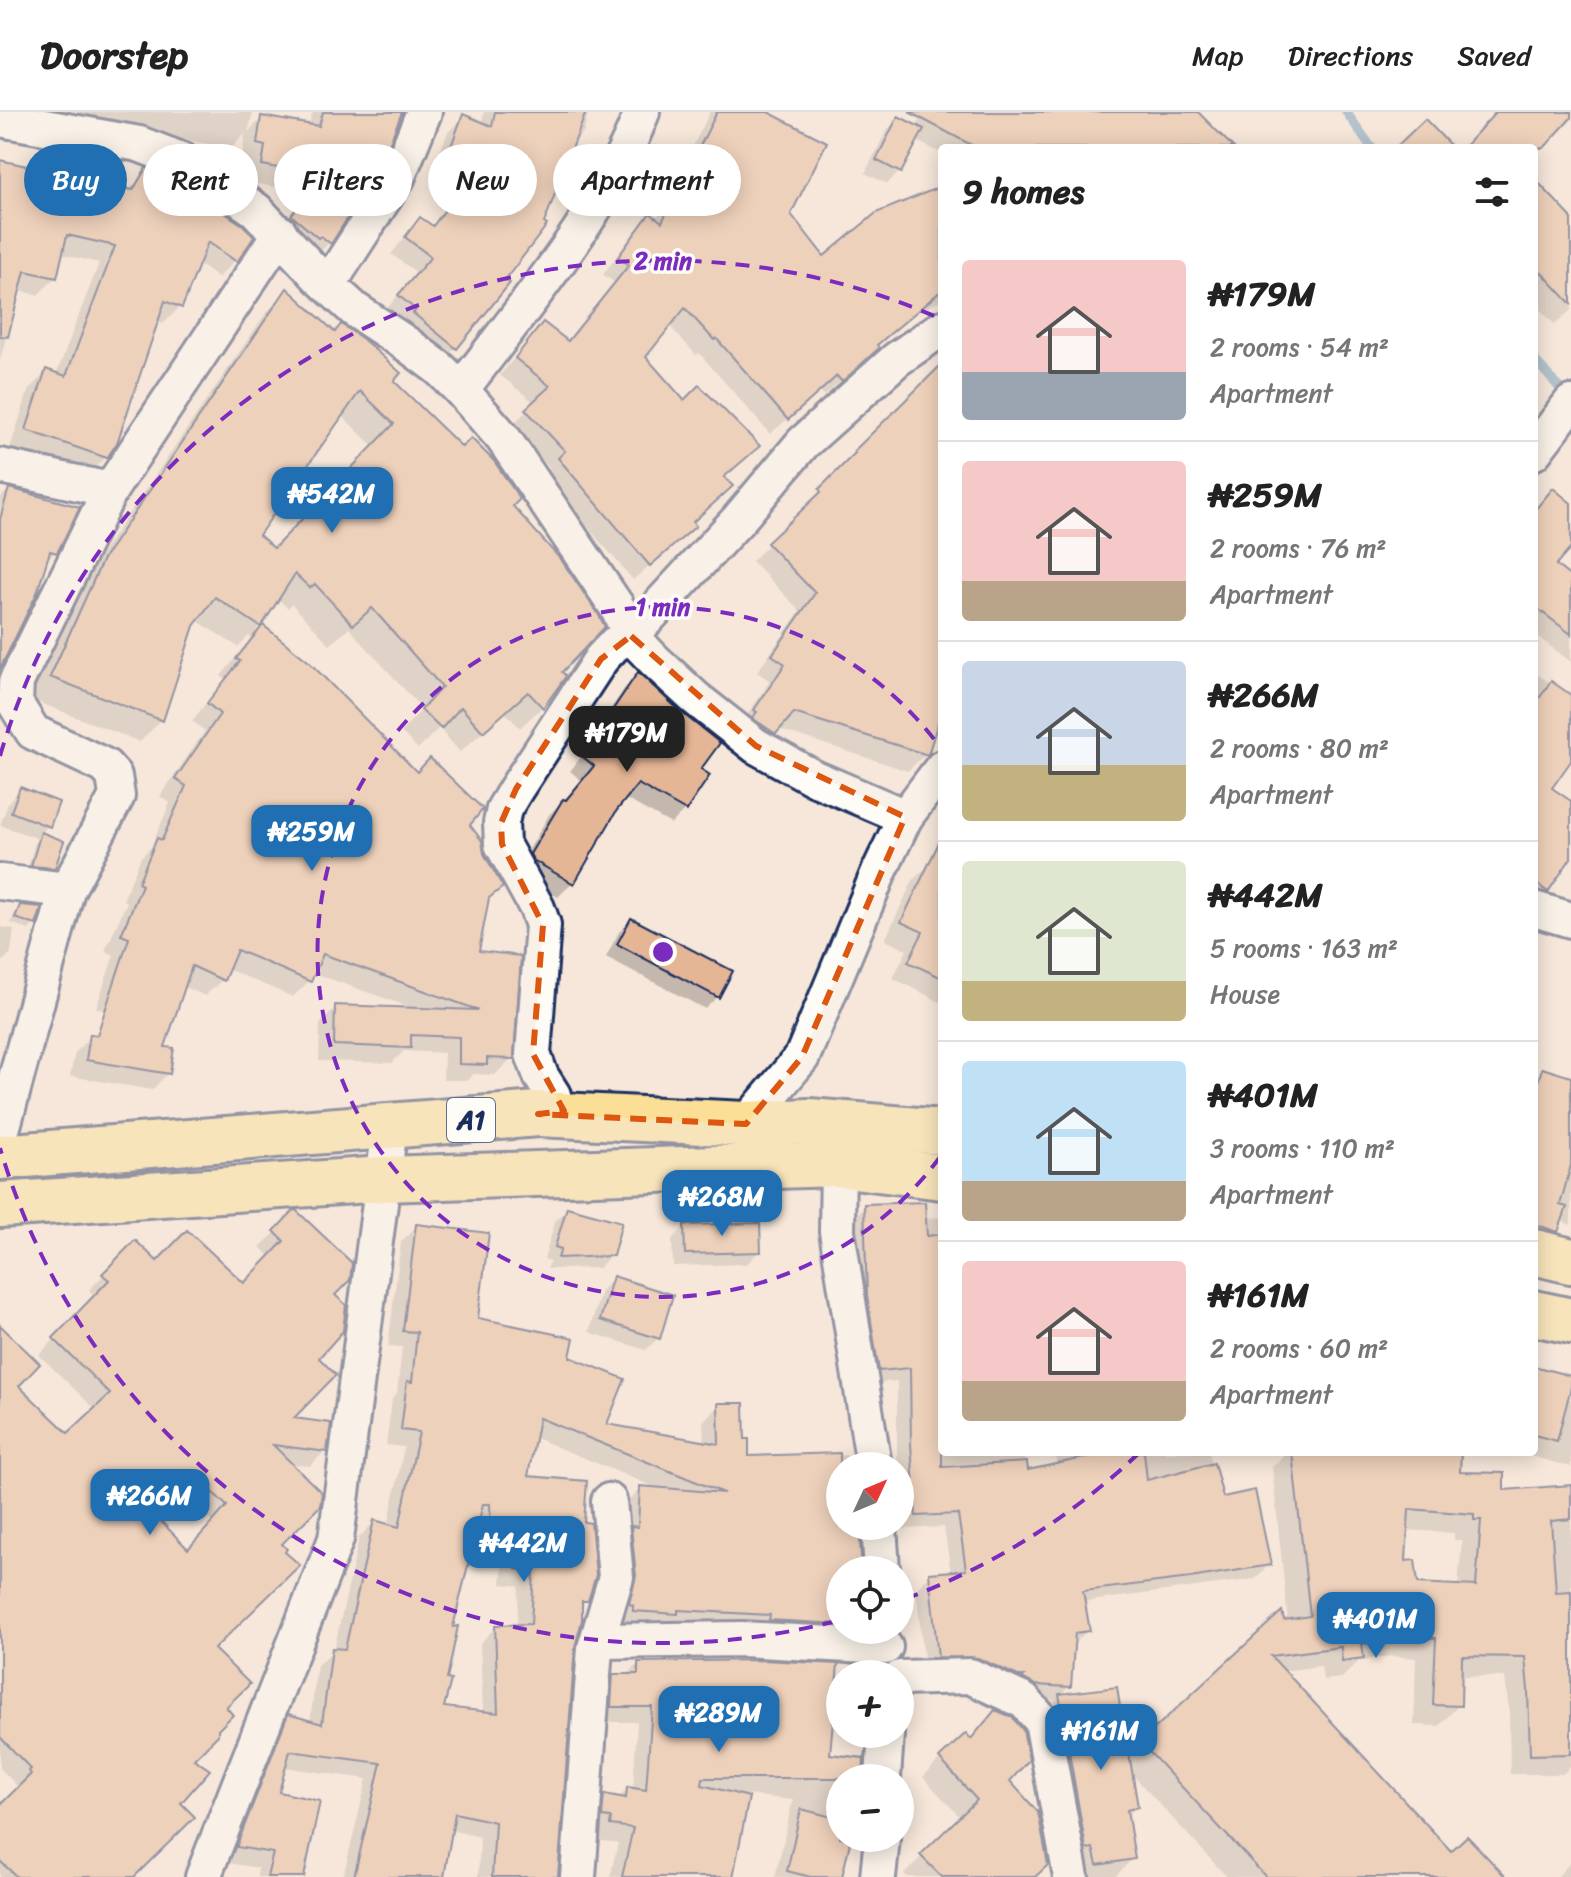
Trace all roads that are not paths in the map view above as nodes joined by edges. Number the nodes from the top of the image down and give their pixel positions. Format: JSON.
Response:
{"nodes":[{"id":1,"x":424,"y":112,"type":"edge"},
{"id":2,"x":642,"y":112,"type":"edge"},
{"id":3,"x":0,"y":119,"type":"edge"},
{"id":4,"x":280,"y":233,"type":"junction"},
{"id":5,"x":328,"y":285,"type":"junction"},
{"id":6,"x":938,"y":331,"type":"edge"},
{"id":7,"x":461,"y":390,"type":"junction"},
{"id":8,"x":0,"y":466,"type":"edge"},
{"id":9,"x":110,"y":490,"type":"junction"},
{"id":10,"x":631,"y":636,"type":"junction"},
{"id":11,"x":8,"y":682,"type":"edge"},
{"id":12,"x":938,"y":773,"type":"edge"},
{"id":13,"x":905,"y":817,"type":"junction"},
{"id":14,"x":0,"y":882,"type":"edge"},
{"id":15,"x":67,"y":890,"type":"junction"},
{"id":16,"x":538,"y":1114,"type":"junction"},
{"id":17,"x":746,"y":1124,"type":"junction"},
{"id":18,"x":390,"y":1127,"type":"junction"},
{"id":19,"x":938,"y":1132,"type":"edge"},
{"id":20,"x":0,"y":1137,"type":"edge"},
{"id":21,"x":0,"y":1157,"type":"edge"},
{"id":22,"x":838,"y":1164,"type":"junction"},
{"id":23,"x":938,"y":1176,"type":"edge"},
{"id":24,"x":384,"y":1179,"type":"junction"},
{"id":25,"x":0,"y":1205,"type":"edge"},
{"id":26,"x":1538,"y":1253,"type":"edge"},
{"id":27,"x":1571,"y":1261,"type":"edge"},
{"id":28,"x":1538,"y":1314,"type":"edge"},
{"id":29,"x":1571,"y":1321,"type":"edge"},
{"id":30,"x":872,"y":1452,"type":"edge"},
{"id":31,"x":609,"y":1501,"type":"dead end"},
{"id":32,"x":595,"y":1648,"type":"junction"},
{"id":33,"x":886,"y":1650,"type":"edge"},
{"id":34,"x":914,"y":1678,"type":"edge"},
{"id":35,"x":881,"y":1852,"type":"edge"},
{"id":36,"x":203,"y":1877,"type":"edge"},
{"id":37,"x":578,"y":1877,"type":"edge"},
{"id":38,"x":878,"y":1877,"type":"edge"},
{"id":39,"x":1071,"y":1877,"type":"edge"}],
"edges":[{"from":1,"to":5,"type":"street"},
{"from":2,"to":7,"type":"street"},
{"from":3,"to":4,"type":"street"},
{"from":4,"to":5,"type":"street"},
{"from":4,"to":9,"type":"street"},
{"from":5,"to":7,"type":"street"},
{"from":6,"to":10,"type":"street"},
{"from":7,"to":10,"type":"street"},
{"from":8,"to":9,"type":"street"},
{"from":9,"to":11,"type":"street"},
{"from":10,"to":13,"type":"street"},
{"from":10,"to":16,"type":"street"},
{"from":11,"to":15,"type":"street"},
{"from":12,"to":13,"type":"street"},
{"from":13,"to":17,"type":"street"},
{"from":14,"to":15,"type":"street"},
{"from":15,"to":20,"type":"street"},
{"from":16,"to":17,"type":"highway","number":"A1"},
{"from":16,"to":18,"type":"highway","number":"A1"},
{"from":17,"to":19,"type":"highway","number":"A1"},
{"from":18,"to":21,"type":"highway","number":"A1"},
{"from":18,"to":24,"type":"street"},
{"from":22,"to":23,"type":"highway","number":"A1"},
{"from":22,"to":24,"type":"highway","number":"A1"},
{"from":22,"to":30,"type":"street"},
{"from":24,"to":25,"type":"highway","number":"A1"},
{"from":24,"to":36,"type":"street"},
{"from":26,"to":27,"type":"highway"},
{"from":28,"to":29,"type":"highway"},
{"from":31,"to":32,"type":"street"},
{"from":32,"to":33,"type":"street"},
{"from":32,"to":37,"type":"street"},
{"from":34,"to":39,"type":"street"},
{"from":35,"to":38,"type":"street"}]}
